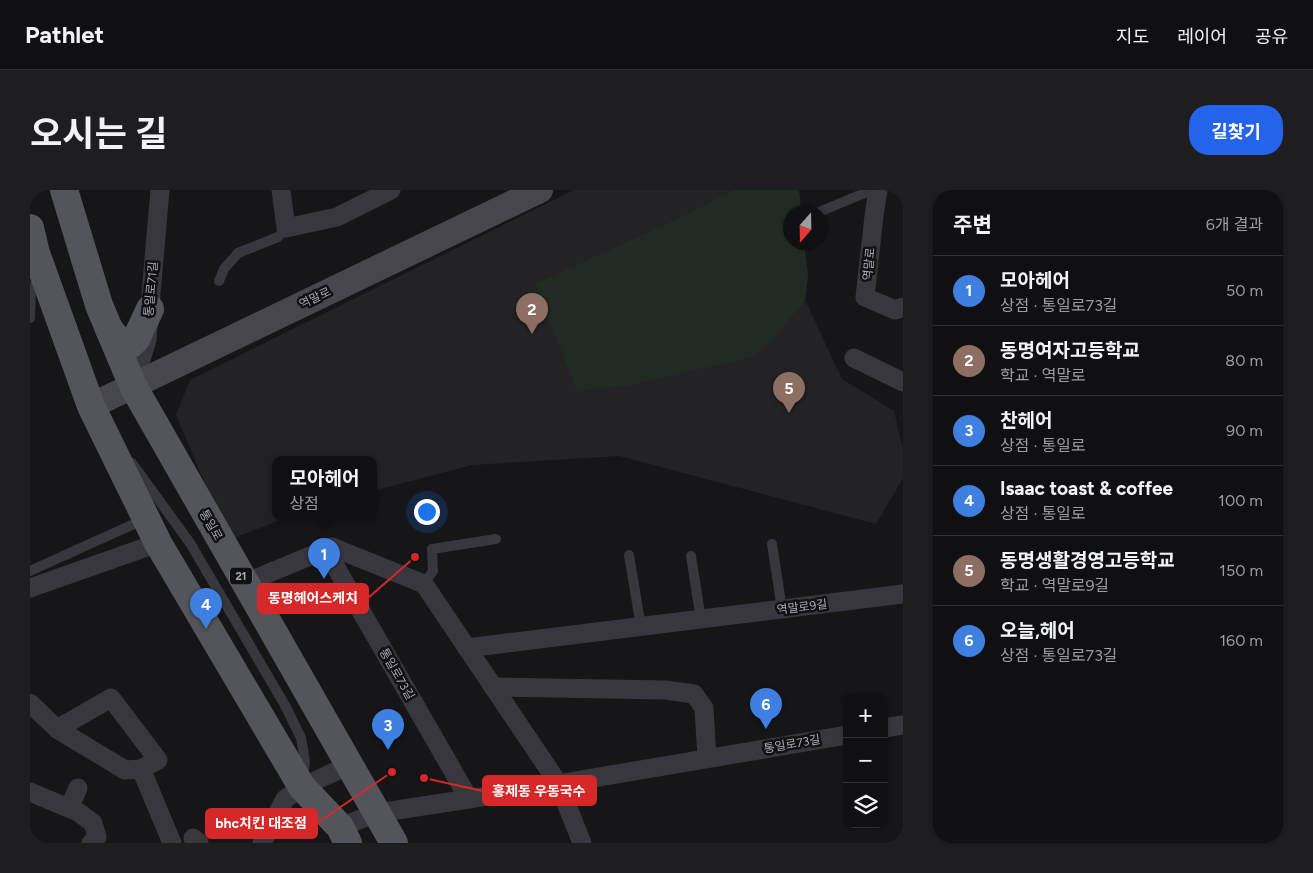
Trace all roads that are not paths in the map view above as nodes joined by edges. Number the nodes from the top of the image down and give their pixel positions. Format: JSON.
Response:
{"nodes":[{"id":1,"x":64,"y":190,"type":"edge"},
{"id":2,"x":160,"y":190,"type":"edge"},
{"id":3,"x":281,"y":190,"type":"edge"},
{"id":4,"x":391,"y":190,"type":"edge"},
{"id":5,"x":540,"y":190,"type":"edge"},
{"id":6,"x":872,"y":190,"type":"edge"},
{"id":7,"x":878,"y":190,"type":"edge"},
{"id":8,"x":828,"y":208,"type":"edge"},
{"id":9,"x":30,"y":228,"type":"edge"},
{"id":10,"x":286,"y":228,"type":"junction"},
{"id":11,"x":47,"y":281,"type":"junction"},
{"id":12,"x":219,"y":281,"type":"dead end"},
{"id":13,"x":903,"y":307,"type":"edge"},
{"id":14,"x":150,"y":309,"type":"junction"},
{"id":15,"x":30,"y":318,"type":"edge"},
{"id":16,"x":109,"y":329,"type":"junction"},
{"id":17,"x":854,"y":358,"type":"dead end"},
{"id":18,"x":903,"y":382,"type":"edge"},
{"id":19,"x":133,"y":386,"type":"junction"},
{"id":20,"x":90,"y":406,"type":"junction"},
{"id":21,"x":146,"y":519,"type":"junction"},
{"id":22,"x":496,"y":538,"type":"dead end"},
{"id":23,"x":158,"y":543,"type":"junction"},
{"id":24,"x":772,"y":544,"type":"dead end"},
{"id":25,"x":332,"y":547,"type":"junction"},
{"id":26,"x":629,"y":555,"type":"dead end"},
{"id":27,"x":691,"y":556,"type":"dead end"},
{"id":28,"x":30,"y":571,"type":"edge"},
{"id":29,"x":245,"y":583,"type":"junction"},
{"id":30,"x":424,"y":584,"type":"junction"},
{"id":31,"x":30,"y":588,"type":"edge"},
{"id":32,"x":903,"y":594,"type":"edge"},
{"id":33,"x":782,"y":609,"type":"junction"},
{"id":34,"x":701,"y":620,"type":"junction"},
{"id":35,"x":641,"y":627,"type":"junction"},
{"id":36,"x":467,"y":648,"type":"junction"},
{"id":37,"x":493,"y":687,"type":"junction"},
{"id":38,"x":30,"y":703,"type":"edge"},
{"id":39,"x":903,"y":725,"type":"edge"},
{"id":40,"x":888,"y":727,"type":"edge"},
{"id":41,"x":57,"y":729,"type":"junction"},
{"id":42,"x":843,"y":736,"type":"edge"},
{"id":43,"x":707,"y":758,"type":"junction"},
{"id":44,"x":348,"y":765,"type":"junction"},
{"id":45,"x":141,"y":769,"type":"junction"},
{"id":46,"x":558,"y":783,"type":"junction"},
{"id":47,"x":302,"y":787,"type":"junction"},
{"id":48,"x":78,"y":788,"type":"dead end"},
{"id":49,"x":30,"y":792,"type":"edge"},
{"id":50,"x":469,"y":799,"type":"junction"},
{"id":51,"x":69,"y":808,"type":"junction"},
{"id":52,"x":382,"y":828,"type":"edge"},
{"id":53,"x":344,"y":835,"type":"edge"},
{"id":54,"x":91,"y":843,"type":"edge"},
{"id":55,"x":172,"y":843,"type":"edge"},
{"id":56,"x":262,"y":843,"type":"edge"},
{"id":57,"x":582,"y":843,"type":"edge"}],
"edges":[{"from":1,"to":16,"type":"main road","name":"통일로","number":"21"},
{"from":2,"to":14,"type":"street","name":"통일로71길"},
{"from":3,"to":10,"type":"street"},
{"from":4,"to":10,"type":"street"},
{"from":5,"to":19,"type":"street","name":"역말로"},
{"from":6,"to":8,"type":"lane"},
{"from":7,"to":13,"type":"street","name":"역말로"},
{"from":9,"to":11,"type":"main road"},
{"from":10,"to":12,"type":"lane"},
{"from":11,"to":15,"type":"lane"},
{"from":11,"to":20,"type":"main road"},
{"from":14,"to":16,"type":"main road"},
{"from":14,"to":19,"type":"street","name":"통일로71길"},
{"from":16,"to":19,"type":"main road","name":"통일로","number":"21"},
{"from":17,"to":18,"type":"street"},
{"from":19,"to":20,"type":"street","name":"역말로"},
{"from":19,"to":29,"type":"main road","name":"통일로","number":"21"},
{"from":20,"to":21,"type":"main road"},
{"from":20,"to":47,"type":"lane"},
{"from":21,"to":23,"type":"main road"},
{"from":21,"to":28,"type":"lane"},
{"from":22,"to":30,"type":"lane"},
{"from":23,"to":31,"type":"street"},
{"from":23,"to":47,"type":"main road"},
{"from":24,"to":33,"type":"lane"},
{"from":25,"to":29,"type":"street"},
{"from":25,"to":30,"type":"street"},
{"from":25,"to":50,"type":"street","name":"통일로73길"},
{"from":26,"to":35,"type":"lane"},
{"from":27,"to":34,"type":"lane"},
{"from":29,"to":44,"type":"main road","name":"통일로","number":"21"},
{"from":30,"to":36,"type":"street"},
{"from":32,"to":33,"type":"street","name":"역말로9길"},
{"from":33,"to":34,"type":"street","name":"역말로9길"},
{"from":34,"to":35,"type":"street","name":"역말로9길"},
{"from":35,"to":36,"type":"street","name":"역말로9길"},
{"from":36,"to":37,"type":"street"},
{"from":37,"to":43,"type":"street"},
{"from":37,"to":46,"type":"street"},
{"from":38,"to":41,"type":"street"},
{"from":39,"to":40,"type":"street"},
{"from":41,"to":45,"type":"street"},
{"from":41,"to":45,"type":"street"},
{"from":42,"to":43,"type":"street","name":"통일로73길"},
{"from":43,"to":46,"type":"street","name":"통일로73길"},
{"from":44,"to":47,"type":"street"},
{"from":44,"to":52,"type":"main road","name":"통일로","number":"21"},
{"from":45,"to":55,"type":"street"},
{"from":46,"to":50,"type":"street","name":"통일로73길"},
{"from":46,"to":57,"type":"street"},
{"from":47,"to":53,"type":"main road"},
{"from":47,"to":56,"type":"street"},
{"from":48,"to":51,"type":"street"},
{"from":49,"to":51,"type":"street"},
{"from":50,"to":52,"type":"street","name":"통일로73길"},
{"from":51,"to":54,"type":"street"},
{"from":52,"to":53,"type":"street","name":"통일로73길"}]}
